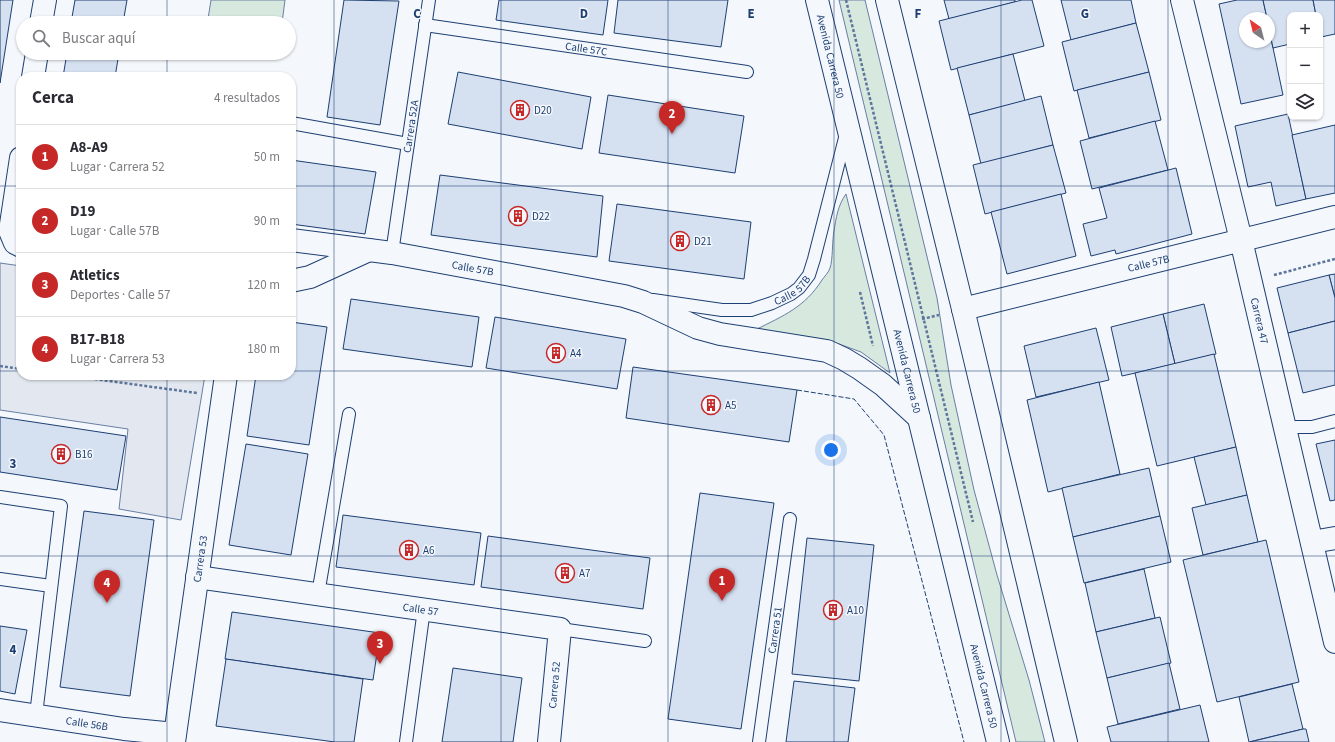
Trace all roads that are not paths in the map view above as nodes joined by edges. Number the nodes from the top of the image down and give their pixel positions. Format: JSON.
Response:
{"nodes":[{"id":1,"x":44,"y":0,"type":"edge"},
{"id":2,"x":429,"y":0,"type":"edge"},
{"id":3,"x":817,"y":0,"type":"edge"},
{"id":4,"x":887,"y":0,"type":"edge"},
{"id":5,"x":1182,"y":0,"type":"edge"},
{"id":6,"x":42,"y":16,"type":"edge"},
{"id":7,"x":425,"y":25,"type":"junction"},
{"id":8,"x":36,"y":60,"type":"edge"},
{"id":9,"x":34,"y":72,"type":"edge"},
{"id":10,"x":747,"y":72,"type":"dead end"},
{"id":11,"x":296,"y":124,"type":"edge"},
{"id":12,"x":847,"y":129,"type":"junction"},
{"id":13,"x":408,"y":144,"type":"junction"},
{"id":14,"x":16,"y":211,"type":"edge"},
{"id":15,"x":1335,"y":217,"type":"edge"},
{"id":16,"x":1241,"y":240,"type":"junction"},
{"id":17,"x":296,"y":241,"type":"edge"},
{"id":18,"x":16,"y":244,"type":"edge"},
{"id":19,"x":369,"y":250,"type":"junction"},
{"id":20,"x":392,"y":254,"type":"junction"},
{"id":21,"x":296,"y":280,"type":"edge"},
{"id":22,"x":624,"y":296,"type":"junction"},
{"id":23,"x":963,"y":309,"type":"junction"},
{"id":24,"x":225,"y":380,"type":"edge"},
{"id":25,"x":349,"y":414,"type":"dead end"},
{"id":26,"x":919,"y":418,"type":"junction"},
{"id":27,"x":1335,"y":421,"type":"edge"},
{"id":28,"x":1286,"y":430,"type":"junction"},
{"id":29,"x":0,"y":497,"type":"edge"},
{"id":30,"x":790,"y":519,"type":"dead end"},
{"id":31,"x":1335,"y":538,"type":"edge"},
{"id":32,"x":1312,"y":542,"type":"junction"},
{"id":33,"x":197,"y":577,"type":"junction"},
{"id":34,"x":0,"y":579,"type":"edge"},
{"id":35,"x":51,"y":586,"type":"junction"},
{"id":36,"x":318,"y":594,"type":"junction"},
{"id":37,"x":424,"y":610,"type":"junction"},
{"id":38,"x":560,"y":629,"type":"junction"},
{"id":39,"x":645,"y":641,"type":"dead end"},
{"id":40,"x":1335,"y":642,"type":"edge"},
{"id":41,"x":0,"y":710,"type":"edge"},
{"id":42,"x":36,"y":715,"type":"junction"},
{"id":43,"x":175,"y":738,"type":"edge"},
{"id":44,"x":406,"y":742,"type":"edge"},
{"id":45,"x":549,"y":742,"type":"edge"},
{"id":46,"x":759,"y":742,"type":"edge"},
{"id":47,"x":998,"y":742,"type":"edge"},
{"id":48,"x":1066,"y":742,"type":"edge"}],
"edges":[{"from":1,"to":6,"type":"street"},
{"from":2,"to":7,"type":"lane","name":"Carrera 52A"},
{"from":3,"to":12,"type":"street","name":"Avenida Carrera 50"},
{"from":4,"to":23,"type":"street"},
{"from":5,"to":16,"type":"street","name":"Carrera 47"},
{"from":7,"to":10,"type":"lane","name":"Calle 57C"},
{"from":7,"to":13,"type":"lane","name":"Carrera 52A"},
{"from":8,"to":9,"type":"street"},
{"from":11,"to":13,"type":"lane"},
{"from":12,"to":22,"type":"lane","name":"Calle 57B"},
{"from":12,"to":26,"type":"street","name":"Avenida Carrera 50"},
{"from":13,"to":20,"type":"lane","name":"Carrera 52A"},
{"from":14,"to":18,"type":"street"},
{"from":15,"to":16,"type":"street","name":"Calle 57B"},
{"from":16,"to":23,"type":"street","name":"Calle 57B"},
{"from":16,"to":28,"type":"street","name":"Carrera 47"},
{"from":17,"to":19,"type":"street","name":"Calle 57B"},
{"from":19,"to":20,"type":"street","name":"Calle 57B"},
{"from":19,"to":21,"type":"street"},
{"from":20,"to":22,"type":"street","name":"Calle 57B"},
{"from":22,"to":26,"type":"street","name":"Calle 57B"},
{"from":23,"to":48,"type":"street"},
{"from":24,"to":33,"type":"street","name":"Carrera 53"},
{"from":25,"to":36,"type":"lane"},
{"from":26,"to":47,"type":"street","name":"Avenida Carrera 50"},
{"from":27,"to":28,"type":"lane"},
{"from":28,"to":32,"type":"street","name":"Carrera 47"},
{"from":29,"to":35,"type":"lane"},
{"from":30,"to":46,"type":"lane","name":"Carrera 51"},
{"from":31,"to":32,"type":"street"},
{"from":32,"to":40,"type":"street","name":"Carrera 47"},
{"from":33,"to":36,"type":"street","name":"Calle 57"},
{"from":33,"to":43,"type":"street","name":"Carrera 53"},
{"from":34,"to":35,"type":"lane"},
{"from":35,"to":42,"type":"lane"},
{"from":36,"to":37,"type":"street","name":"Calle 57"},
{"from":37,"to":38,"type":"street","name":"Calle 57"},
{"from":37,"to":44,"type":"lane"},
{"from":38,"to":39,"type":"lane","name":"Calle 57"},
{"from":38,"to":45,"type":"street","name":"Carrera 52"},
{"from":41,"to":42,"type":"street","name":"Calle 56B"},
{"from":42,"to":43,"type":"street","name":"Calle 56B"}]}
